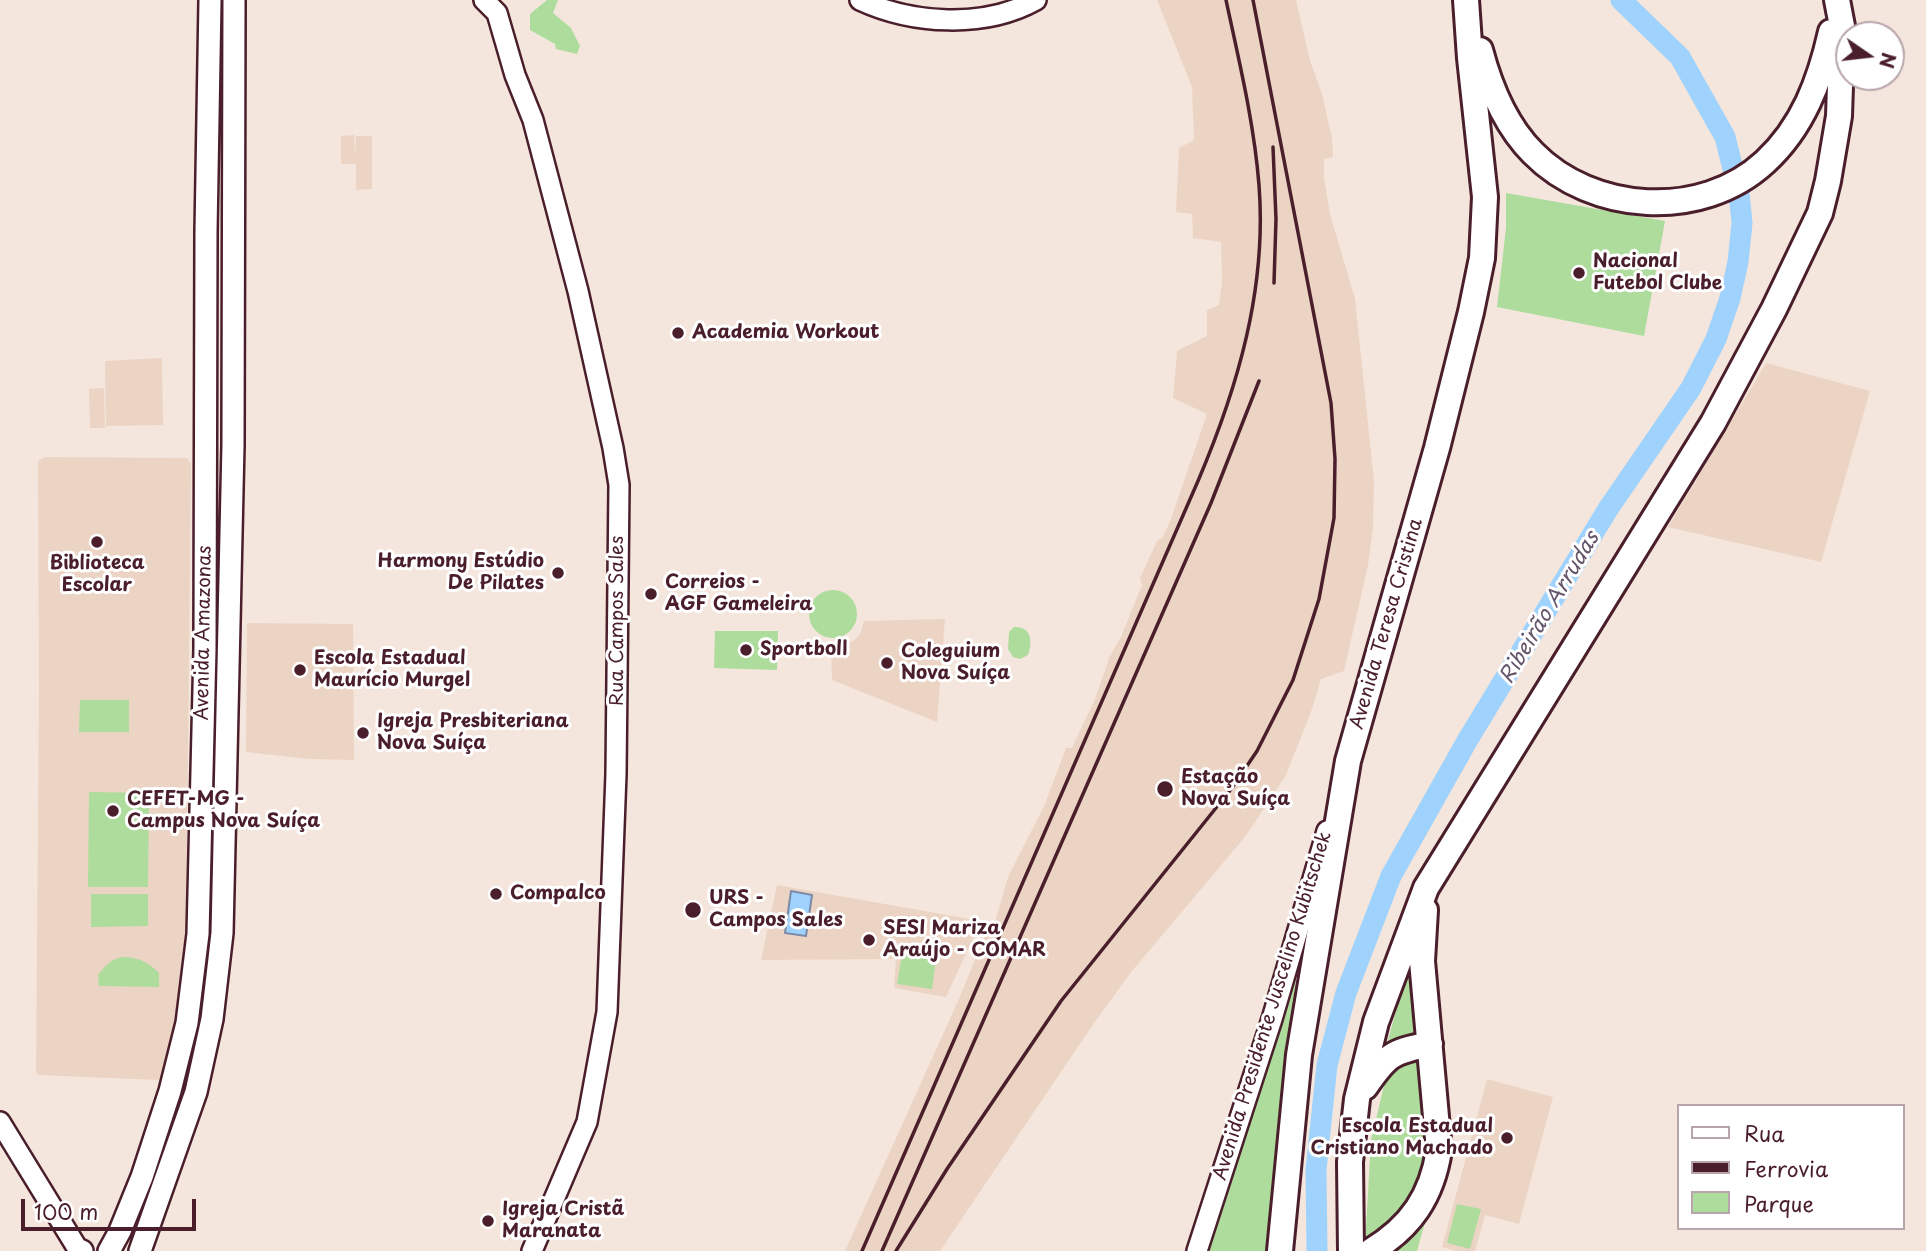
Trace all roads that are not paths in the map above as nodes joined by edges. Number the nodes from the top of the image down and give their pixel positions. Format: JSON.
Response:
{"nodes":[{"id":1,"x":210,"y":0,"type":"edge"},
{"id":2,"x":234,"y":0,"type":"edge"},
{"id":3,"x":484,"y":0,"type":"edge"},
{"id":4,"x":860,"y":0,"type":"edge"},
{"id":5,"x":1036,"y":0,"type":"edge"},
{"id":6,"x":1467,"y":0,"type":"edge"},
{"id":7,"x":1838,"y":0,"type":"edge"},
{"id":8,"x":1348,"y":761,"type":"junction"},
{"id":9,"x":1426,"y":888,"type":"junction"},
{"id":10,"x":1430,"y":1044,"type":"junction"},
{"id":11,"x":1357,"y":1099,"type":"junction"},
{"id":12,"x":0,"y":1122,"type":"edge"},
{"id":13,"x":1378,"y":1247,"type":"edge"},
{"id":14,"x":105,"y":1250,"type":"edge"},
{"id":15,"x":80,"y":1251,"type":"edge"},
{"id":16,"x":140,"y":1251,"type":"edge"},
{"id":17,"x":532,"y":1251,"type":"edge"},
{"id":18,"x":1197,"y":1251,"type":"edge"},
{"id":19,"x":1280,"y":1251,"type":"edge"},
{"id":20,"x":1351,"y":1251,"type":"edge"}],
"edges":[{"from":1,"to":14,"type":"main road","name":"Avenida Amazonas"},
{"from":2,"to":16,"type":"main road","name":"Avenida Amazonas"},
{"from":3,"to":17,"type":"street","name":"Rua Campos Sales"},
{"from":4,"to":5,"type":"street"},
{"from":6,"to":7,"type":"highway"},
{"from":6,"to":8,"type":"highway","name":"Avenida Teresa Cristina"},
{"from":7,"to":9,"type":"highway"},
{"from":8,"to":18,"type":"street","name":"Avenida Presidente Juscelino Kubitschek"},
{"from":8,"to":19,"type":"highway","name":"Avenida Teresa Cristina"},
{"from":9,"to":10,"type":"highway"},
{"from":9,"to":11,"type":"highway"},
{"from":10,"to":11,"type":"highway"},
{"from":10,"to":13,"type":"highway"},
{"from":11,"to":20,"type":"highway"},
{"from":12,"to":15,"type":"street"}]}
